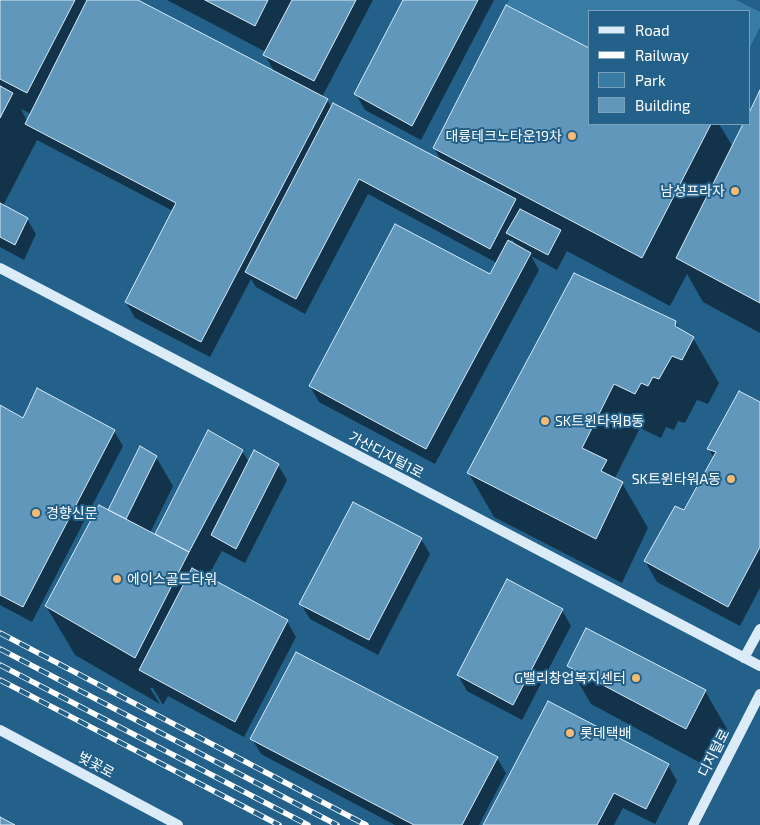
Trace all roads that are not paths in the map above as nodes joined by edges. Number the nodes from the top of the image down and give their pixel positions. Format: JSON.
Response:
{"nodes":[{"id":1,"x":0,"y":268,"type":"edge"},
{"id":2,"x":760,"y":629,"type":"edge"},
{"id":3,"x":744,"y":658,"type":"junction"},
{"id":4,"x":760,"y":666,"type":"edge"},
{"id":5,"x":760,"y":694,"type":"edge"},
{"id":6,"x":0,"y":730,"type":"edge"},
{"id":7,"x":178,"y":825,"type":"edge"},
{"id":8,"x":693,"y":825,"type":"edge"}],
"edges":[{"from":1,"to":3,"type":"street","name":"가산디지털1로"},
{"from":2,"to":3,"type":"street"},
{"from":3,"to":4,"type":"street","name":"가산디지털1로"},
{"from":5,"to":8,"type":"street","name":"디지털로"},
{"from":6,"to":7,"type":"street","name":"벚꽃로"}]}
